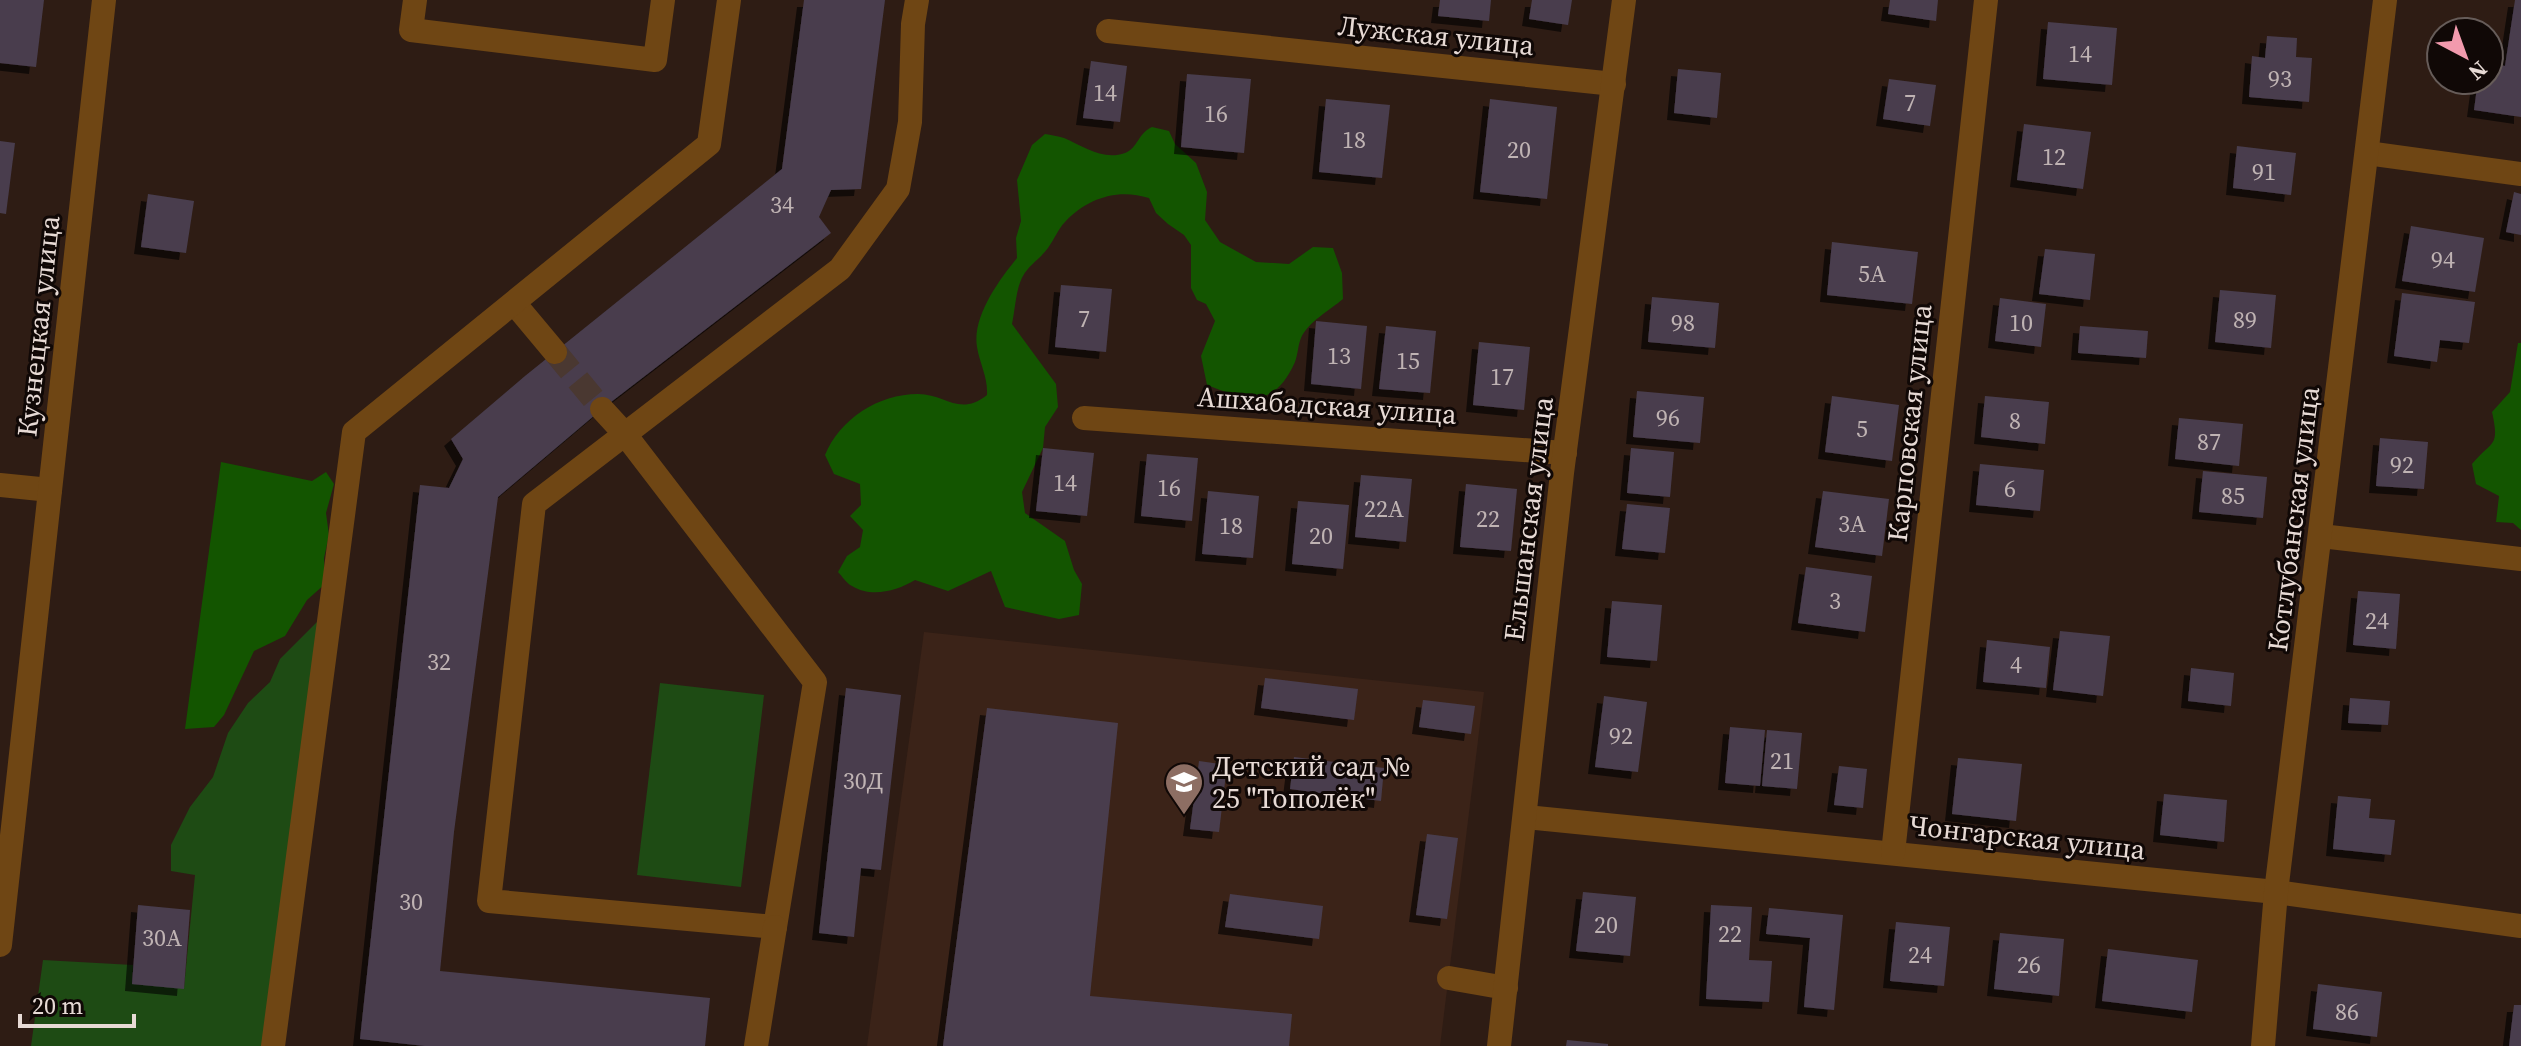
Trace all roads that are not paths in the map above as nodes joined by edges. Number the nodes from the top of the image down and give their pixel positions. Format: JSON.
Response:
{"nodes":[{"id":1,"x":104,"y":0,"type":"edge"},
{"id":2,"x":415,"y":0,"type":"edge"},
{"id":3,"x":663,"y":0,"type":"edge"},
{"id":4,"x":729,"y":0,"type":"edge"},
{"id":5,"x":917,"y":0,"type":"edge"},
{"id":6,"x":1624,"y":0,"type":"edge"},
{"id":7,"x":1986,"y":0,"type":"edge"},
{"id":8,"x":2385,"y":0,"type":"edge"},
{"id":9,"x":1108,"y":31,"type":"dead end"},
{"id":10,"x":1614,"y":84,"type":"junction"},
{"id":11,"x":2367,"y":153,"type":"junction"},
{"id":12,"x":2521,"y":174,"type":"edge"},
{"id":13,"x":514,"y":303,"type":"junction"},
{"id":14,"x":555,"y":352,"type":"tunnel mouth"},
{"id":15,"x":602,"y":409,"type":"tunnel mouth"},
{"id":16,"x":1084,"y":418,"type":"dead end"},
{"id":17,"x":624,"y":433,"type":"junction"},
{"id":18,"x":1565,"y":453,"type":"junction"},
{"id":19,"x":0,"y":485,"type":"edge"},
{"id":20,"x":50,"y":490,"type":"junction"},
{"id":21,"x":2321,"y":536,"type":"junction"},
{"id":22,"x":2521,"y":559,"type":"edge"},
{"id":23,"x":1526,"y":817,"type":"junction"},
{"id":24,"x":1893,"y":853,"type":"junction"},
{"id":25,"x":2276,"y":892,"type":"junction"},
{"id":26,"x":2521,"y":926,"type":"edge"},
{"id":27,"x":775,"y":927,"type":"junction"},
{"id":28,"x":0,"y":945,"type":"edge"},
{"id":29,"x":1449,"y":978,"type":"dead end"},
{"id":30,"x":1506,"y":988,"type":"junction"},
{"id":31,"x":273,"y":1046,"type":"edge"},
{"id":32,"x":756,"y":1046,"type":"edge"},
{"id":33,"x":1499,"y":1046,"type":"edge"},
{"id":34,"x":2263,"y":1046,"type":"edge"}],
"edges":[{"from":1,"to":20,"type":"street","name":"Кузнецкая улица"},
{"from":2,"to":3,"type":"street"},
{"from":4,"to":13,"type":"street"},
{"from":5,"to":17,"type":"street"},
{"from":6,"to":10,"type":"street","name":"Ельшанская улица"},
{"from":7,"to":24,"type":"street","name":"Карповская улица"},
{"from":8,"to":11,"type":"street","name":"Котлубанская улица"},
{"from":9,"to":10,"type":"street","name":"Лужская улица"},
{"from":10,"to":18,"type":"street","name":"Ельшанская улица"},
{"from":11,"to":12,"type":"street"},
{"from":11,"to":21,"type":"street","name":"Котлубанская улица"},
{"from":13,"to":14,"type":"street"},
{"from":13,"to":31,"type":"street"},
{"from":15,"to":17,"type":"street"},
{"from":16,"to":18,"type":"street","name":"Ашхабадская улица"},
{"from":17,"to":27,"type":"street"},
{"from":17,"to":27,"type":"street"},
{"from":18,"to":23,"type":"street","name":"Ельшанская улица"},
{"from":19,"to":20,"type":"street"},
{"from":20,"to":28,"type":"street","name":"Кузнецкая улица"},
{"from":21,"to":22,"type":"street"},
{"from":21,"to":25,"type":"street","name":"Котлубанская улица"},
{"from":23,"to":24,"type":"street","name":"Чонгарская улица"},
{"from":23,"to":30,"type":"street","name":"Ельшанская улица"},
{"from":24,"to":25,"type":"street","name":"Чонгарская улица"},
{"from":25,"to":26,"type":"street","name":"Чонгарская улица"},
{"from":25,"to":34,"type":"street","name":"Котлубанская улица"},
{"from":27,"to":32,"type":"street"},
{"from":29,"to":30,"type":"street"},
{"from":30,"to":33,"type":"street","name":"Ельшанская улица"}]}
